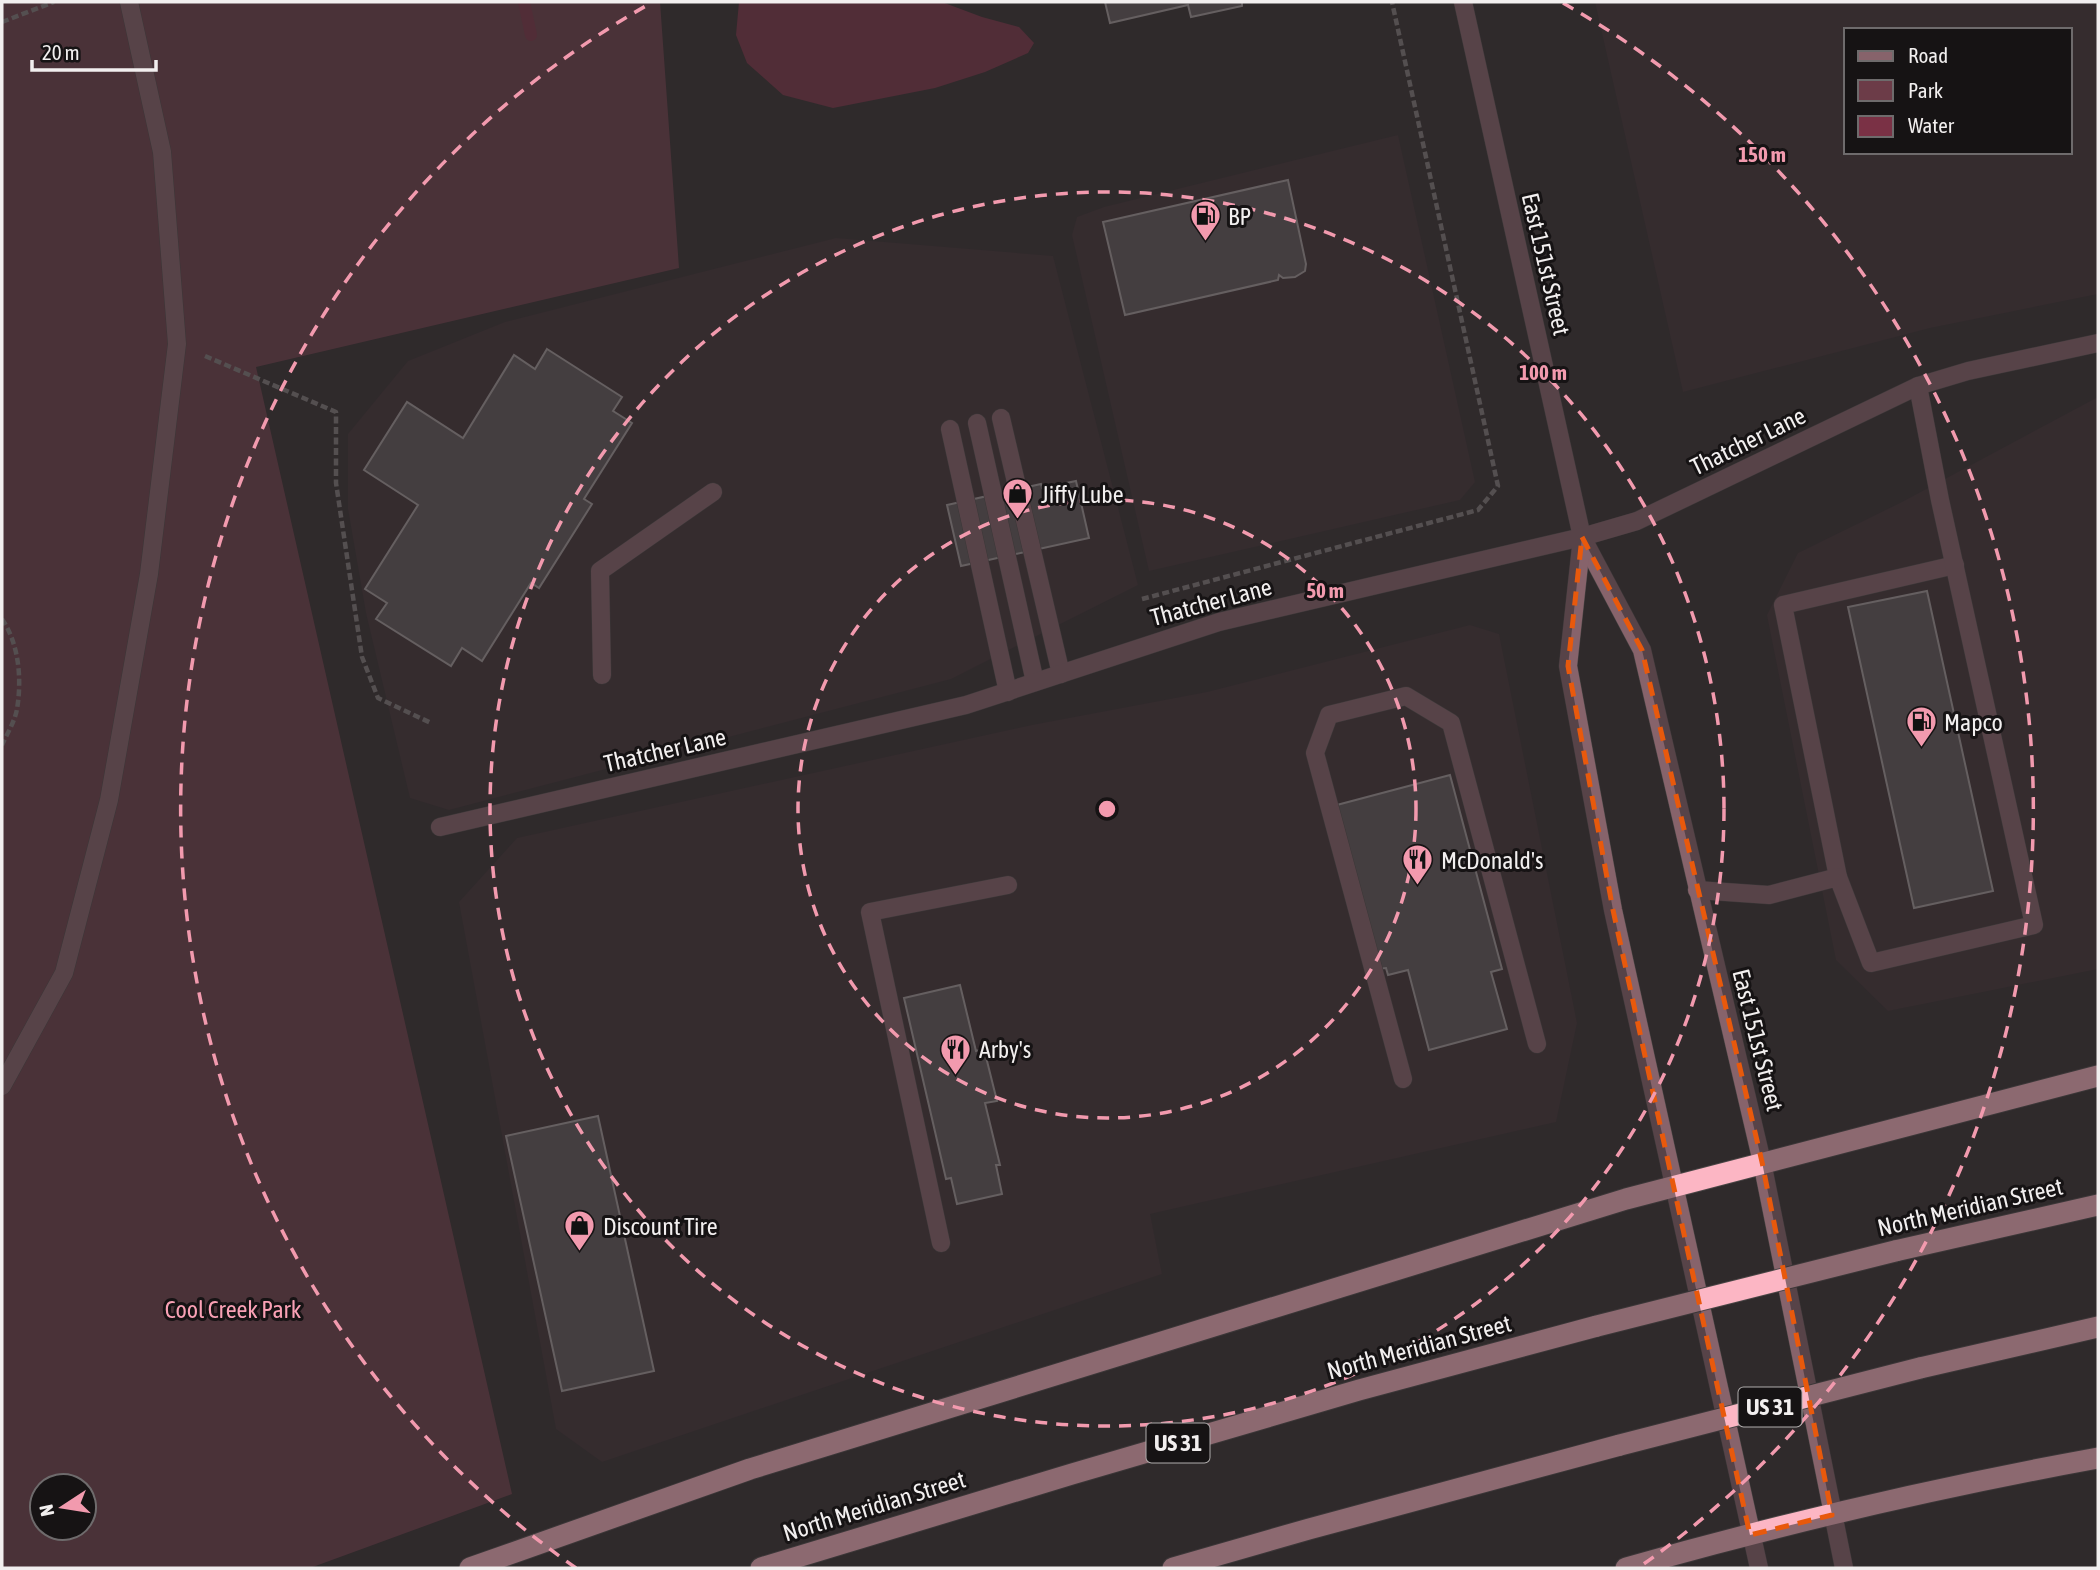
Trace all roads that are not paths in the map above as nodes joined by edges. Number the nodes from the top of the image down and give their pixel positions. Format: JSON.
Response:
{"nodes":[{"id":1,"x":129,"y":2,"type":"edge"},
{"id":2,"x":1463,"y":2,"type":"edge"},
{"id":3,"x":2098,"y":343,"type":"edge"},
{"id":4,"x":1918,"y":386,"type":"junction"},
{"id":5,"x":1002,"y":418,"type":"dead end"},
{"id":6,"x":977,"y":423,"type":"dead end"},
{"id":7,"x":950,"y":429,"type":"dead end"},
{"id":8,"x":713,"y":492,"type":"dead end"},
{"id":9,"x":1582,"y":537,"type":"junction"},
{"id":10,"x":1955,"y":565,"type":"junction"},
{"id":11,"x":1061,"y":674,"type":"junction"},
{"id":12,"x":602,"y":675,"type":"dead end"},
{"id":13,"x":1035,"y":682,"type":"junction"},
{"id":14,"x":1008,"y":692,"type":"junction"},
{"id":15,"x":440,"y":827,"type":"dead end"},
{"id":16,"x":1838,"y":877,"type":"junction"},
{"id":17,"x":1007,"y":885,"type":"dead end"},
{"id":18,"x":1697,"y":890,"type":"junction"},
{"id":19,"x":1537,"y":1044,"type":"dead end"},
{"id":20,"x":2098,"y":1076,"type":"edge"},
{"id":21,"x":1403,"y":1079,"type":"dead end"},
{"id":22,"x":2,"y":1086,"type":"edge"},
{"id":23,"x":1762,"y":1162,"type":"junction"},
{"id":24,"x":1675,"y":1185,"type":"junction"},
{"id":25,"x":2098,"y":1205,"type":"edge"},
{"id":26,"x":941,"y":1243,"type":"dead end"},
{"id":27,"x":2098,"y":1327,"type":"edge"},
{"id":28,"x":2098,"y":1458,"type":"edge"},
{"id":29,"x":1832,"y":1515,"type":"junction"},
{"id":30,"x":1750,"y":1535,"type":"junction"},
{"id":31,"x":470,"y":1568,"type":"edge"},
{"id":32,"x":761,"y":1568,"type":"edge"},
{"id":33,"x":1173,"y":1568,"type":"edge"},
{"id":34,"x":1626,"y":1568,"type":"edge"},
{"id":35,"x":1759,"y":1568,"type":"edge"},
{"id":36,"x":1844,"y":1568,"type":"edge"}],
"edges":[{"from":1,"to":22,"type":"street"},
{"from":2,"to":9,"type":"street","name":"East 151st Street"},
{"from":3,"to":4,"type":"street","name":"Thatcher Lane"},
{"from":4,"to":9,"type":"street","name":"Thatcher Lane"},
{"from":4,"to":10,"type":"street"},
{"from":5,"to":11,"type":"street"},
{"from":6,"to":13,"type":"street"},
{"from":7,"to":14,"type":"street"},
{"from":8,"to":12,"type":"street"},
{"from":9,"to":11,"type":"street","name":"Thatcher Lane"},
{"from":9,"to":18,"type":"street","name":"East 151st Street"},
{"from":9,"to":24,"type":"street","name":"East 151st Street"},
{"from":10,"to":16,"type":"street"},
{"from":10,"to":16,"type":"street"},
{"from":11,"to":13,"type":"street","name":"Thatcher Lane"},
{"from":13,"to":14,"type":"street","name":"Thatcher Lane"},
{"from":14,"to":15,"type":"street","name":"Thatcher Lane"},
{"from":16,"to":18,"type":"street"},
{"from":17,"to":26,"type":"street"},
{"from":18,"to":23,"type":"street","name":"East 151st Street"},
{"from":19,"to":21,"type":"street"},
{"from":20,"to":23,"type":"highway"},
{"from":23,"to":24,"type":"highway"},
{"from":23,"to":29,"type":"street","name":"East 151st Street"},
{"from":24,"to":30,"type":"street","name":"East 151st Street"},
{"from":24,"to":31,"type":"highway"},
{"from":25,"to":32,"type":"highway","name":"North Meridian Street","number":"US 31","bridge":true},
{"from":27,"to":33,"type":"highway","number":"US 31","bridge":true},
{"from":28,"to":29,"type":"highway"},
{"from":29,"to":30,"type":"highway"},
{"from":29,"to":36,"type":"street","name":"East 151st Street"},
{"from":30,"to":34,"type":"highway"},
{"from":30,"to":35,"type":"street","name":"East 151st Street"}]}
